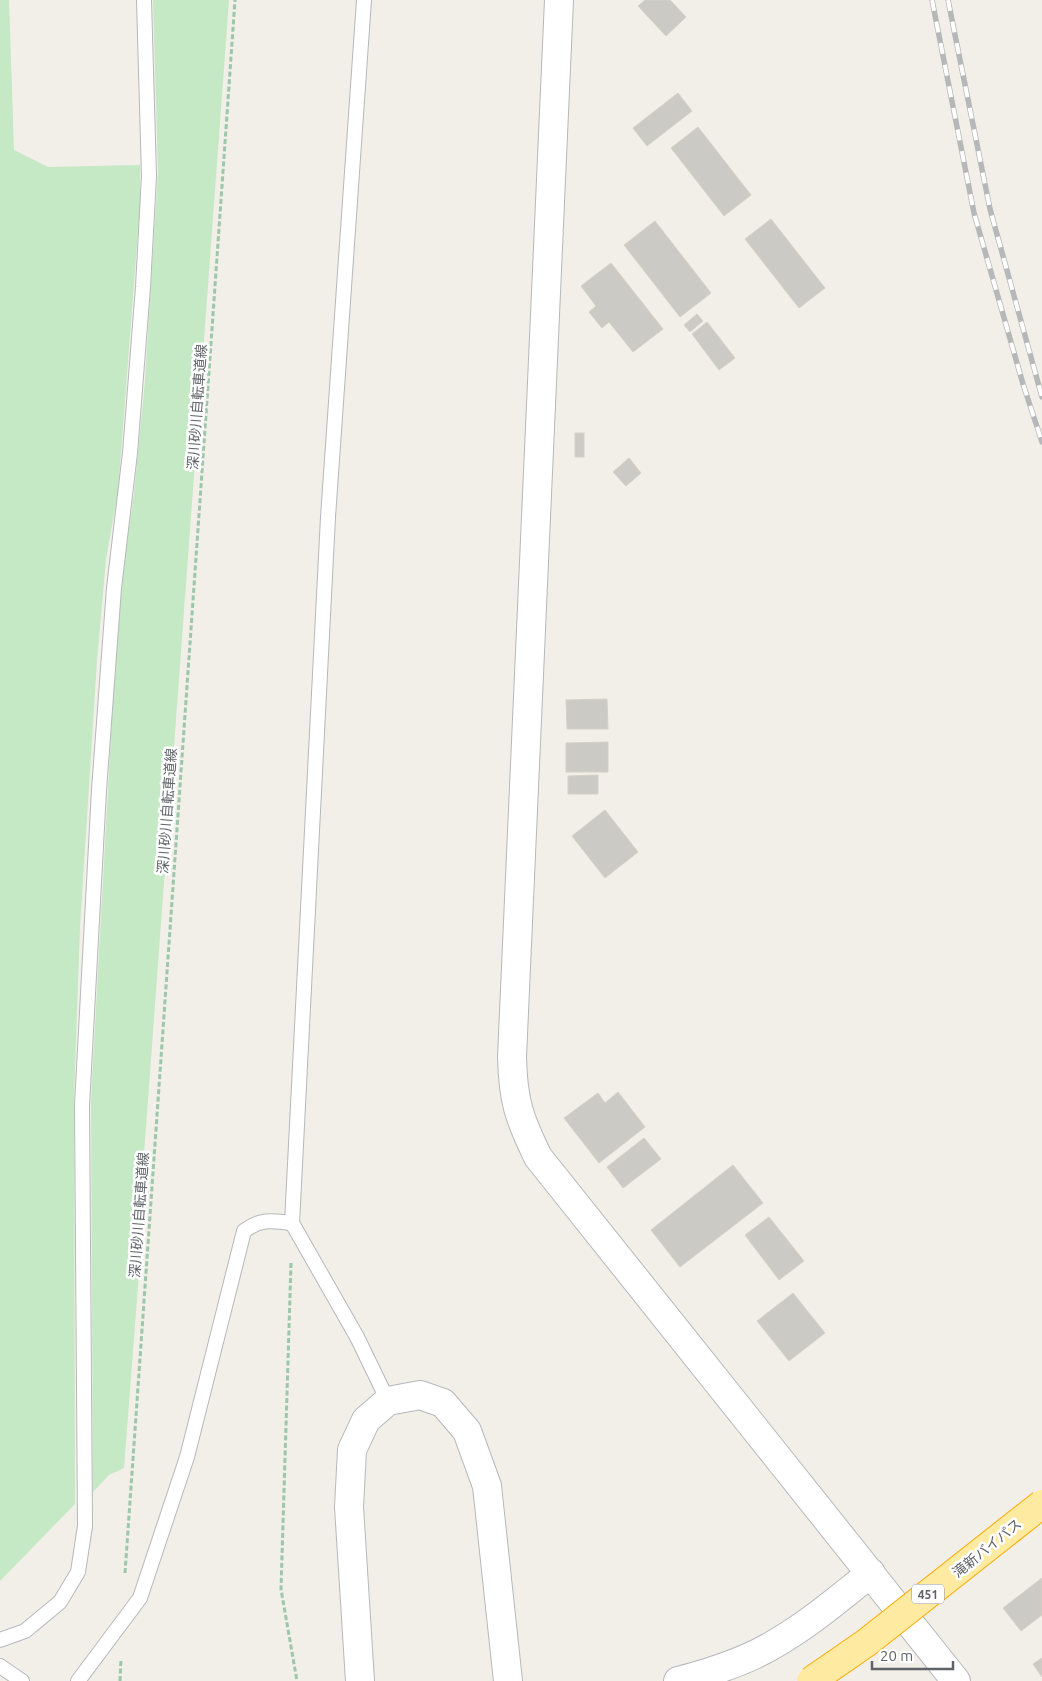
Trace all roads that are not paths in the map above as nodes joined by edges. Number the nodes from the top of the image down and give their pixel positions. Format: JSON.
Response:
{"nodes":[{"id":1,"x":144,"y":0,"type":"edge"},
{"id":2,"x":364,"y":0,"type":"edge"},
{"id":3,"x":559,"y":0,"type":"edge"},
{"id":4,"x":292,"y":1223,"type":"junction"},
{"id":5,"x":388,"y":1401,"type":"junction"},
{"id":6,"x":1042,"y":1504,"type":"edge"},
{"id":7,"x":871,"y":1572,"type":"junction"},
{"id":8,"x":0,"y":1640,"type":"edge"},
{"id":9,"x":0,"y":1666,"type":"edge"},
{"id":10,"x":22,"y":1681,"type":"edge"},
{"id":11,"x":78,"y":1681,"type":"edge"},
{"id":12,"x":360,"y":1681,"type":"edge"},
{"id":13,"x":508,"y":1681,"type":"edge"},
{"id":14,"x":678,"y":1681,"type":"edge"},
{"id":15,"x":811,"y":1681,"type":"edge"},
{"id":16,"x":956,"y":1681,"type":"edge"}],
"edges":[{"from":1,"to":8,"type":"lane"},
{"from":2,"to":4,"type":"lane"},
{"from":3,"to":7,"type":"street"},
{"from":4,"to":5,"type":"lane"},
{"from":4,"to":11,"type":"lane"},
{"from":5,"to":12,"type":"street"},
{"from":5,"to":13,"type":"street"},
{"from":6,"to":15,"type":"highway","name":"滝新バイパス","number":"451","bridge":true},
{"from":7,"to":14,"type":"street"},
{"from":7,"to":16,"type":"street"},
{"from":9,"to":10,"type":"lane"}]}
